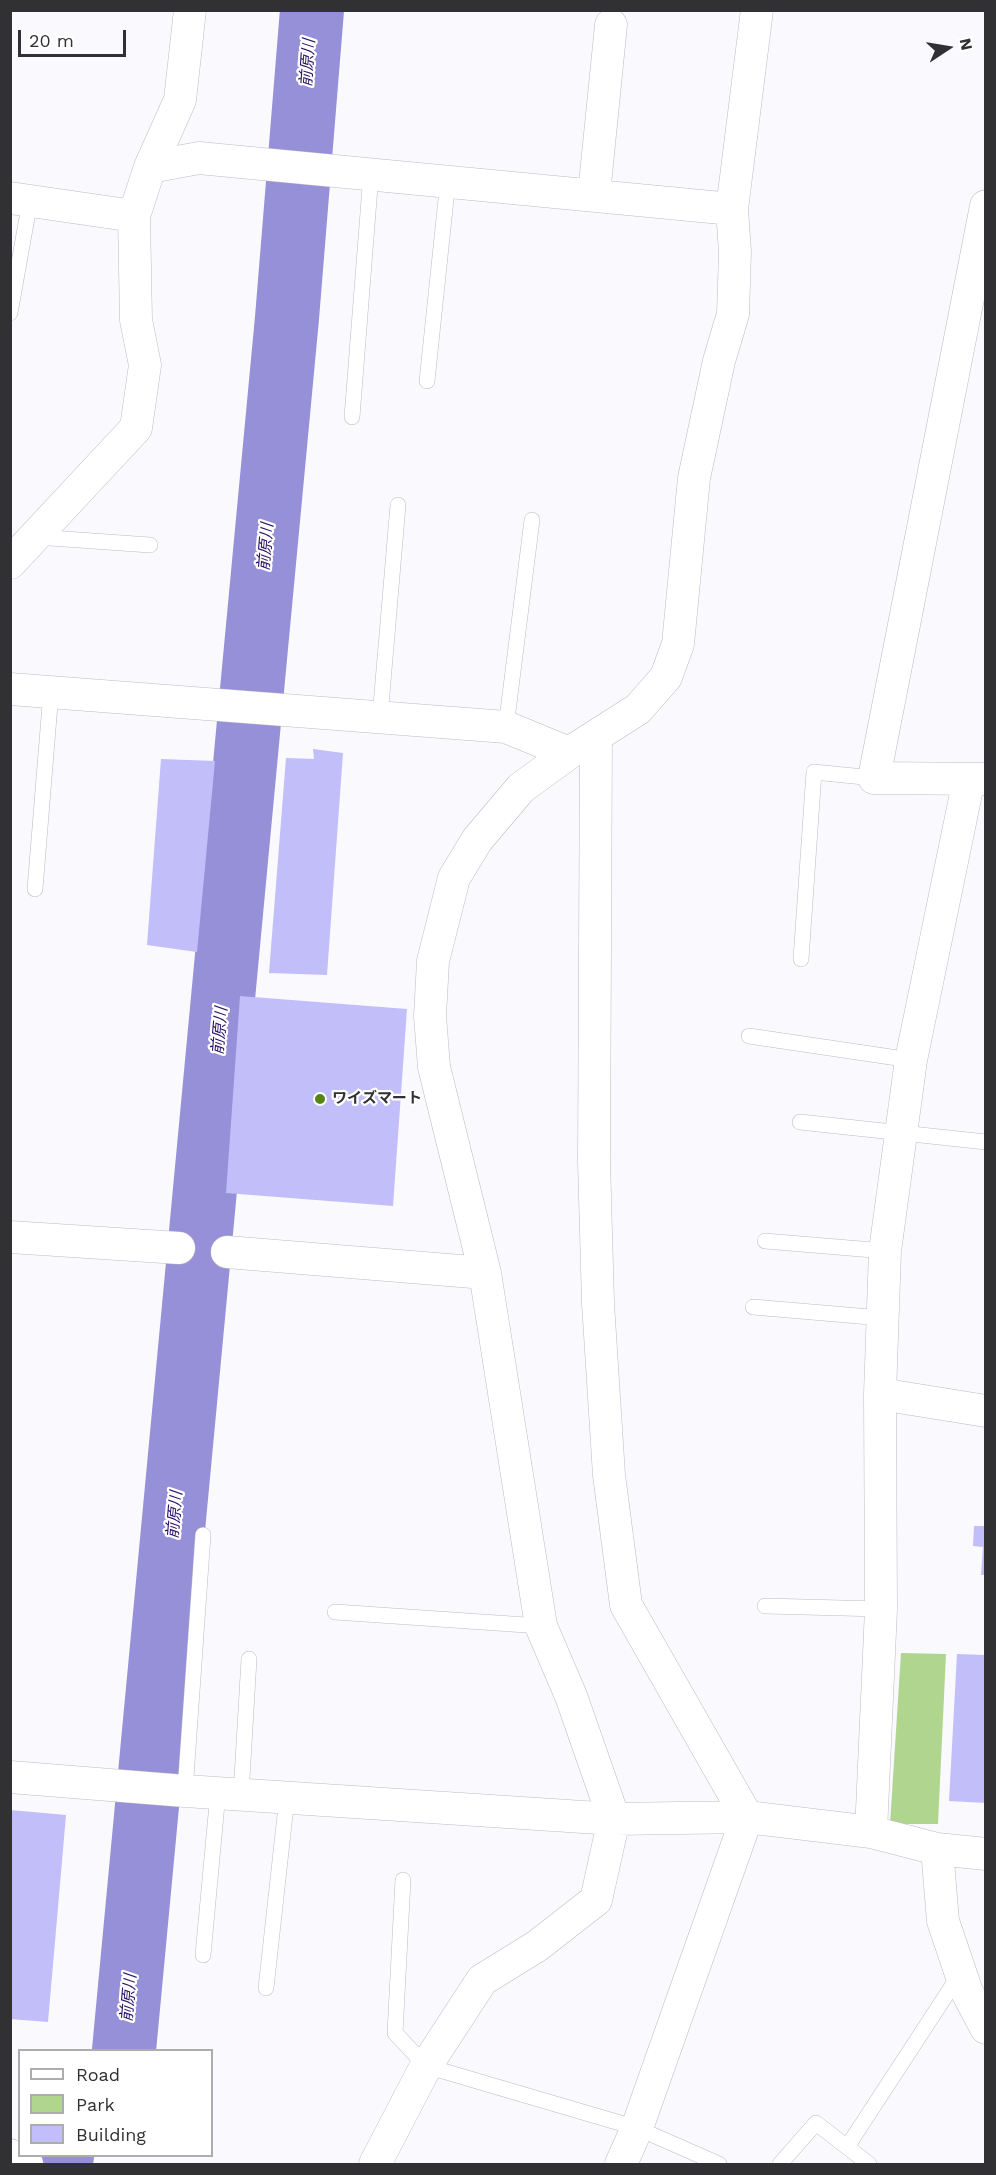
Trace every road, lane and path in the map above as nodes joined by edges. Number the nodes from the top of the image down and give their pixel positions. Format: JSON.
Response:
{"nodes":[{"id":1,"x":190,"y":10,"type":"edge"},
{"id":2,"x":757,"y":10,"type":"edge"},
{"id":3,"x":611,"y":25,"type":"dead end"},
{"id":4,"x":150,"y":167,"type":"junction"},
{"id":5,"x":370,"y":174,"type":"junction"},
{"id":6,"x":448,"y":180,"type":"junction"},
{"id":7,"x":594,"y":194,"type":"junction"},
{"id":8,"x":20,"y":200,"type":"edge"},
{"id":9,"x":986,"y":206,"type":"edge"},
{"id":10,"x":732,"y":209,"type":"junction"},
{"id":11,"x":134,"y":216,"type":"junction"},
{"id":12,"x":10,"y":313,"type":"edge"},
{"id":13,"x":972,"y":344,"type":"edge"},
{"id":14,"x":427,"y":381,"type":"dead end"},
{"id":15,"x":352,"y":417,"type":"dead end"},
{"id":16,"x":398,"y":505,"type":"dead end"},
{"id":17,"x":532,"y":520,"type":"dead end"},
{"id":18,"x":35,"y":537,"type":"junction"},
{"id":19,"x":150,"y":545,"type":"dead end"},
{"id":20,"x":10,"y":563,"type":"edge"},
{"id":21,"x":10,"y":689,"type":"edge"},
{"id":22,"x":51,"y":692,"type":"junction"},
{"id":23,"x":380,"y":717,"type":"junction"},
{"id":24,"x":506,"y":727,"type":"junction"},
{"id":25,"x":596,"y":736,"type":"junction"},
{"id":26,"x":569,"y":753,"type":"junction"},
{"id":27,"x":874,"y":778,"type":"junction"},
{"id":28,"x":977,"y":779,"type":"edge"},
{"id":29,"x":35,"y":889,"type":"dead end"},
{"id":30,"x":801,"y":959,"type":"dead end"},
{"id":31,"x":749,"y":1036,"type":"dead end"},
{"id":32,"x":911,"y":1060,"type":"junction"},
{"id":33,"x":800,"y":1122,"type":"dead end"},
{"id":34,"x":900,"y":1134,"type":"junction"},
{"id":35,"x":986,"y":1142,"type":"edge"},
{"id":36,"x":10,"y":1237,"type":"edge"},
{"id":37,"x":765,"y":1241,"type":"dead end"},
{"id":38,"x":179,"y":1248,"type":"dead end"},
{"id":39,"x":885,"y":1251,"type":"junction"},
{"id":40,"x":227,"y":1252,"type":"dead end"},
{"id":41,"x":485,"y":1273,"type":"junction"},
{"id":42,"x":753,"y":1307,"type":"dead end"},
{"id":43,"x":882,"y":1318,"type":"junction"},
{"id":44,"x":880,"y":1394,"type":"junction"},
{"id":45,"x":986,"y":1411,"type":"edge"},
{"id":46,"x":203,"y":1534,"type":"dead end"},
{"id":47,"x":765,"y":1606,"type":"dead end"},
{"id":48,"x":881,"y":1609,"type":"junction"},
{"id":49,"x":335,"y":1612,"type":"dead end"},
{"id":50,"x":541,"y":1626,"type":"junction"},
{"id":51,"x":249,"y":1659,"type":"dead end"},
{"id":52,"x":10,"y":1777,"type":"edge"},
{"id":53,"x":164,"y":1790,"type":"junction"},
{"id":54,"x":230,"y":1794,"type":"junction"},
{"id":55,"x":287,"y":1797,"type":"junction"},
{"id":56,"x":747,"y":1817,"type":"junction"},
{"id":57,"x":614,"y":1819,"type":"junction"},
{"id":58,"x":870,"y":1832,"type":"junction"},
{"id":59,"x":937,"y":1849,"type":"junction"},
{"id":60,"x":986,"y":1854,"type":"edge"},
{"id":61,"x":403,"y":1880,"type":"dead end"},
{"id":62,"x":203,"y":1954,"type":"dead end"},
{"id":63,"x":960,"y":1974,"type":"junction"},
{"id":64,"x":267,"y":1988,"type":"dead end"},
{"id":65,"x":984,"y":2023,"type":"edge"},
{"id":66,"x":426,"y":2066,"type":"junction"},
{"id":67,"x":637,"y":2127,"type":"junction"},
{"id":68,"x":847,"y":2146,"type":"junction"},
{"id":69,"x":10,"y":2155,"type":"edge"},
{"id":70,"x":27,"y":2164,"type":"edge"},
{"id":71,"x":375,"y":2164,"type":"edge"},
{"id":72,"x":621,"y":2164,"type":"edge"},
{"id":73,"x":719,"y":2164,"type":"edge"},
{"id":74,"x":780,"y":2164,"type":"edge"},
{"id":75,"x":869,"y":2164,"type":"edge"}],
"edges":[{"from":1,"to":4,"type":"street"},
{"from":2,"to":10,"type":"street"},
{"from":3,"to":7,"type":"street"},
{"from":4,"to":5,"type":"street"},
{"from":4,"to":11,"type":"street"},
{"from":5,"to":6,"type":"street"},
{"from":5,"to":15,"type":"lane"},
{"from":6,"to":7,"type":"street"},
{"from":6,"to":14,"type":"lane"},
{"from":7,"to":10,"type":"street"},
{"from":8,"to":11,"type":"street"},
{"from":8,"to":12,"type":"lane"},
{"from":9,"to":13,"type":"street"},
{"from":10,"to":25,"type":"street"},
{"from":11,"to":18,"type":"street"},
{"from":13,"to":27,"type":"street"},
{"from":16,"to":23,"type":"lane"},
{"from":17,"to":24,"type":"lane"},
{"from":18,"to":19,"type":"lane"},
{"from":18,"to":20,"type":"street"},
{"from":21,"to":22,"type":"street"},
{"from":22,"to":23,"type":"street"},
{"from":22,"to":29,"type":"lane"},
{"from":23,"to":24,"type":"street"},
{"from":24,"to":26,"type":"street"},
{"from":25,"to":26,"type":"street"},
{"from":25,"to":56,"type":"street"},
{"from":26,"to":41,"type":"street"},
{"from":27,"to":28,"type":"street"},
{"from":27,"to":30,"type":"lane"},
{"from":28,"to":32,"type":"street"},
{"from":31,"to":32,"type":"lane"},
{"from":32,"to":34,"type":"street"},
{"from":33,"to":34,"type":"lane"},
{"from":34,"to":35,"type":"lane"},
{"from":34,"to":39,"type":"street"},
{"from":36,"to":38,"type":"street"},
{"from":37,"to":39,"type":"lane"},
{"from":39,"to":43,"type":"street"},
{"from":40,"to":41,"type":"street"},
{"from":41,"to":50,"type":"street"},
{"from":42,"to":43,"type":"lane"},
{"from":43,"to":44,"type":"street"},
{"from":44,"to":45,"type":"street"},
{"from":44,"to":48,"type":"street"},
{"from":46,"to":53,"type":"lane"},
{"from":47,"to":48,"type":"lane"},
{"from":48,"to":58,"type":"street"},
{"from":49,"to":50,"type":"lane"},
{"from":50,"to":57,"type":"street"},
{"from":51,"to":54,"type":"lane"},
{"from":52,"to":53,"type":"street"},
{"from":53,"to":54,"type":"street"},
{"from":54,"to":55,"type":"street"},
{"from":54,"to":62,"type":"lane"},
{"from":55,"to":57,"type":"street"},
{"from":55,"to":64,"type":"lane"},
{"from":56,"to":57,"type":"street"},
{"from":56,"to":58,"type":"street"},
{"from":56,"to":67,"type":"street"},
{"from":57,"to":66,"type":"street"},
{"from":58,"to":59,"type":"street"},
{"from":59,"to":60,"type":"street"},
{"from":59,"to":63,"type":"street"},
{"from":61,"to":66,"type":"lane"},
{"from":63,"to":65,"type":"street"},
{"from":63,"to":68,"type":"lane"},
{"from":66,"to":67,"type":"lane"},
{"from":66,"to":71,"type":"street"},
{"from":67,"to":72,"type":"street"},
{"from":67,"to":73,"type":"lane"},
{"from":68,"to":74,"type":"lane"},
{"from":68,"to":75,"type":"lane"},
{"from":69,"to":70,"type":"street"}]}
